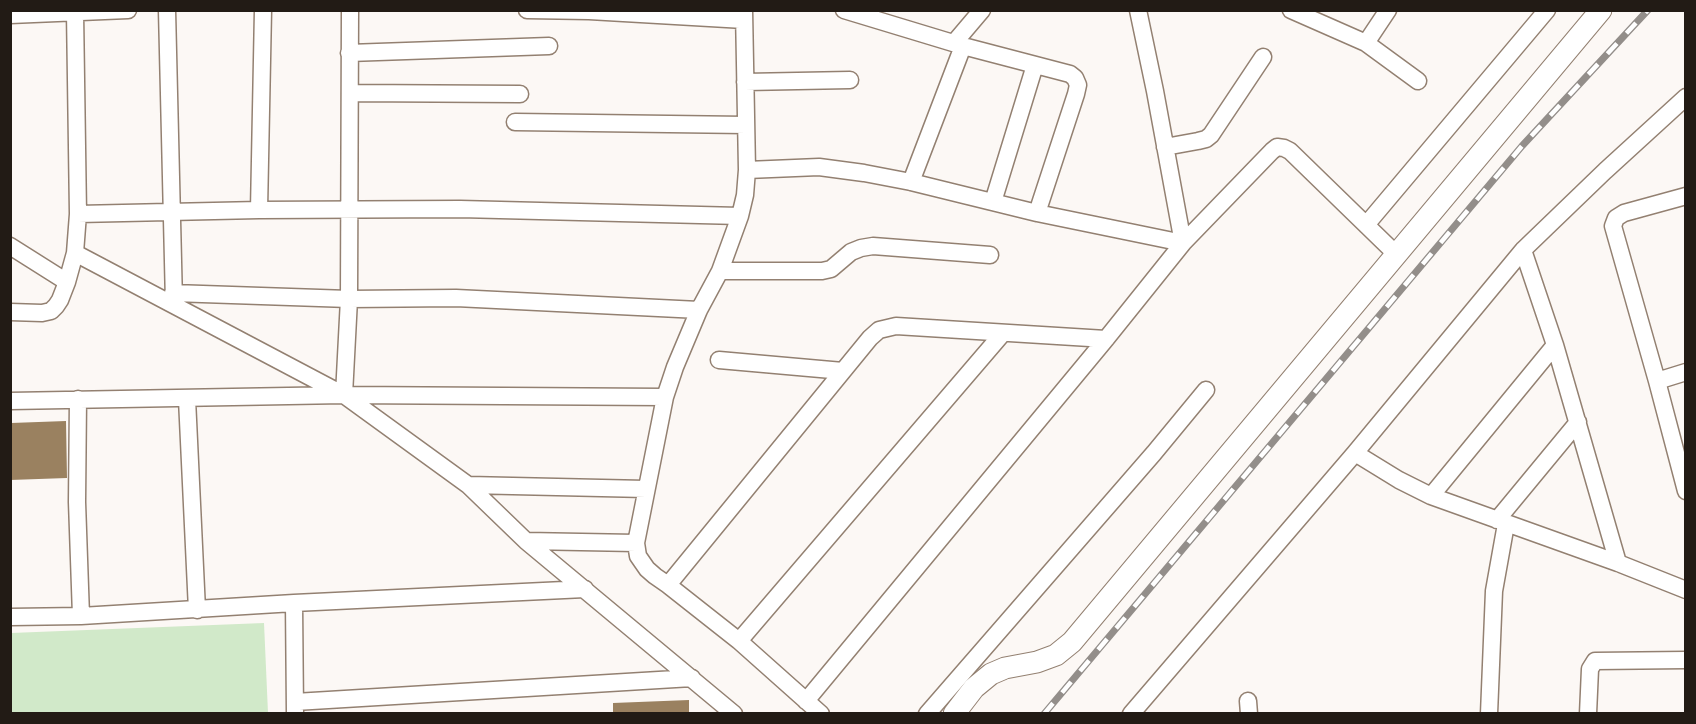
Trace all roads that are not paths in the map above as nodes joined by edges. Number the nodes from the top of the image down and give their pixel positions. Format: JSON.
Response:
{"nodes":[{"id":1,"x":128,"y":10,"type":"edge"},
{"id":2,"x":166,"y":10,"type":"edge"},
{"id":3,"x":263,"y":10,"type":"edge"},
{"id":4,"x":350,"y":10,"type":"edge"},
{"id":5,"x":527,"y":10,"type":"edge"},
{"id":6,"x":844,"y":10,"type":"edge"},
{"id":7,"x":982,"y":10,"type":"edge"},
{"id":8,"x":1138,"y":10,"type":"edge"},
{"id":9,"x":1292,"y":10,"type":"edge"},
{"id":10,"x":1388,"y":10,"type":"edge"},
{"id":11,"x":1547,"y":10,"type":"edge"},
{"id":12,"x":1601,"y":10,"type":"edge"},
{"id":13,"x":534,"y":11,"type":"edge"},
{"id":14,"x":75,"y":12,"type":"junction"},
{"id":15,"x":10,"y":15,"type":"edge"},
{"id":16,"x":744,"y":15,"type":"edge"},
{"id":17,"x":959,"y":44,"type":"junction"},
{"id":18,"x":1366,"y":44,"type":"junction"},
{"id":19,"x":549,"y":46,"type":"dead end"},
{"id":20,"x":349,"y":53,"type":"junction"},
{"id":21,"x":1263,"y":57,"type":"dead end"},
{"id":22,"x":1035,"y":65,"type":"junction"},
{"id":23,"x":850,"y":80,"type":"dead end"},
{"id":24,"x":745,"y":81,"type":"junction"},
{"id":25,"x":1418,"y":81,"type":"dead end"},
{"id":26,"x":350,"y":93,"type":"junction"},
{"id":27,"x":520,"y":94,"type":"dead end"},
{"id":28,"x":1686,"y":97,"type":"edge"},
{"id":29,"x":515,"y":122,"type":"dead end"},
{"id":30,"x":746,"y":125,"type":"junction"},
{"id":31,"x":1165,"y":147,"type":"junction"},
{"id":32,"x":747,"y":170,"type":"junction"},
{"id":33,"x":911,"y":182,"type":"junction"},
{"id":34,"x":1686,"y":196,"type":"edge"},
{"id":35,"x":993,"y":202,"type":"junction"},
{"id":36,"x":259,"y":210,"type":"junction"},
{"id":37,"x":349,"y":210,"type":"junction"},
{"id":38,"x":172,"y":211,"type":"junction"},
{"id":39,"x":1038,"y":213,"type":"junction"},
{"id":40,"x":78,"y":214,"type":"junction"},
{"id":41,"x":740,"y":216,"type":"junction"},
{"id":42,"x":1366,"y":225,"type":"junction"},
{"id":43,"x":1183,"y":243,"type":"junction"},
{"id":44,"x":10,"y":246,"type":"edge"},
{"id":45,"x":1523,"y":250,"type":"junction"},
{"id":46,"x":75,"y":253,"type":"junction"},
{"id":47,"x":990,"y":255,"type":"dead end"},
{"id":48,"x":1397,"y":255,"type":"junction"},
{"id":49,"x":720,"y":271,"type":"junction"},
{"id":50,"x":67,"y":282,"type":"junction"},
{"id":51,"x":173,"y":299,"type":"junction"},
{"id":52,"x":349,"y":299,"type":"junction"},
{"id":53,"x":699,"y":309,"type":"junction"},
{"id":54,"x":10,"y":312,"type":"edge"},
{"id":55,"x":1003,"y":333,"type":"junction"},
{"id":56,"x":1106,"y":339,"type":"junction"},
{"id":57,"x":1555,"y":345,"type":"junction"},
{"id":58,"x":719,"y":360,"type":"dead end"},
{"id":59,"x":843,"y":371,"type":"junction"},
{"id":60,"x":1686,"y":372,"type":"edge"},
{"id":61,"x":1657,"y":381,"type":"junction"},
{"id":62,"x":1206,"y":390,"type":"dead end"},
{"id":63,"x":344,"y":395,"type":"junction"},
{"id":64,"x":665,"y":397,"type":"junction"},
{"id":65,"x":78,"y":399,"type":"junction"},
{"id":66,"x":187,"y":399,"type":"junction"},
{"id":67,"x":10,"y":400,"type":"edge"},
{"id":68,"x":1578,"y":422,"type":"junction"},
{"id":69,"x":1355,"y":453,"type":"junction"},
{"id":70,"x":468,"y":485,"type":"junction"},
{"id":71,"x":646,"y":489,"type":"junction"},
{"id":72,"x":1686,"y":491,"type":"edge"},
{"id":73,"x":1431,"y":496,"type":"junction"},
{"id":74,"x":1501,"y":522,"type":"junction"},
{"id":75,"x":526,"y":541,"type":"junction"},
{"id":76,"x":636,"y":543,"type":"junction"},
{"id":77,"x":1618,"y":563,"type":"junction"},
{"id":78,"x":668,"y":585,"type":"junction"},
{"id":79,"x":585,"y":589,"type":"junction"},
{"id":80,"x":1686,"y":590,"type":"edge"},
{"id":81,"x":294,"y":603,"type":"junction"},
{"id":82,"x":197,"y":610,"type":"junction"},
{"id":83,"x":81,"y":616,"type":"junction"},
{"id":84,"x":10,"y":617,"type":"edge"},
{"id":85,"x":739,"y":641,"type":"junction"},
{"id":86,"x":1686,"y":660,"type":"edge"},
{"id":87,"x":692,"y":678,"type":"junction"},
{"id":88,"x":806,"y":701,"type":"junction"},
{"id":89,"x":295,"y":708,"type":"edge"},
{"id":90,"x":734,"y":714,"type":"edge"},
{"id":91,"x":821,"y":714,"type":"edge"},
{"id":92,"x":927,"y":714,"type":"edge"},
{"id":93,"x":954,"y":714,"type":"edge"},
{"id":94,"x":1131,"y":714,"type":"edge"},
{"id":95,"x":1489,"y":714,"type":"edge"},
{"id":96,"x":1588,"y":714,"type":"edge"}],
"edges":[{"from":1,"to":14,"type":"street"},
{"from":2,"to":38,"type":"street"},
{"from":3,"to":36,"type":"street"},
{"from":4,"to":20,"type":"street"},
{"from":5,"to":13,"type":"street"},
{"from":6,"to":17,"type":"street"},
{"from":7,"to":17,"type":"street"},
{"from":8,"to":31,"type":"street"},
{"from":9,"to":18,"type":"street"},
{"from":10,"to":18,"type":"street"},
{"from":11,"to":42,"type":"street"},
{"from":12,"to":48,"type":"street"},
{"from":13,"to":16,"type":"street"},
{"from":14,"to":15,"type":"street"},
{"from":14,"to":40,"type":"street"},
{"from":16,"to":24,"type":"street"},
{"from":17,"to":22,"type":"street"},
{"from":17,"to":33,"type":"street"},
{"from":18,"to":25,"type":"street"},
{"from":19,"to":20,"type":"street"},
{"from":20,"to":26,"type":"street"},
{"from":21,"to":31,"type":"street"},
{"from":22,"to":35,"type":"street"},
{"from":22,"to":39,"type":"street"},
{"from":23,"to":24,"type":"street"},
{"from":24,"to":30,"type":"street"},
{"from":26,"to":27,"type":"street"},
{"from":26,"to":37,"type":"street"},
{"from":28,"to":45,"type":"street"},
{"from":29,"to":30,"type":"street"},
{"from":30,"to":32,"type":"street"},
{"from":31,"to":43,"type":"street"},
{"from":32,"to":33,"type":"street"},
{"from":32,"to":41,"type":"street"},
{"from":33,"to":35,"type":"street"},
{"from":34,"to":61,"type":"street"},
{"from":35,"to":39,"type":"street"},
{"from":36,"to":37,"type":"street"},
{"from":36,"to":38,"type":"street"},
{"from":37,"to":41,"type":"street"},
{"from":37,"to":52,"type":"street"},
{"from":38,"to":40,"type":"street"},
{"from":38,"to":51,"type":"street"},
{"from":39,"to":43,"type":"street"},
{"from":40,"to":46,"type":"street"},
{"from":41,"to":49,"type":"street"},
{"from":42,"to":43,"type":"street"},
{"from":42,"to":48,"type":"street"},
{"from":43,"to":56,"type":"street"},
{"from":44,"to":50,"type":"street"},
{"from":45,"to":57,"type":"street"},
{"from":45,"to":69,"type":"street"},
{"from":46,"to":50,"type":"street"},
{"from":46,"to":51,"type":"street"},
{"from":47,"to":49,"type":"street"},
{"from":48,"to":93,"type":"street"},
{"from":49,"to":53,"type":"street"},
{"from":50,"to":54,"type":"street"},
{"from":51,"to":52,"type":"street"},
{"from":51,"to":63,"type":"street"},
{"from":52,"to":53,"type":"street"},
{"from":52,"to":63,"type":"street"},
{"from":53,"to":64,"type":"street"},
{"from":55,"to":56,"type":"street"},
{"from":55,"to":59,"type":"street"},
{"from":55,"to":85,"type":"street"},
{"from":56,"to":88,"type":"street"},
{"from":57,"to":68,"type":"street"},
{"from":57,"to":73,"type":"street"},
{"from":58,"to":59,"type":"street"},
{"from":59,"to":78,"type":"street"},
{"from":60,"to":61,"type":"street"},
{"from":61,"to":72,"type":"street"},
{"from":62,"to":92,"type":"street"},
{"from":63,"to":64,"type":"street"},
{"from":63,"to":66,"type":"street"},
{"from":63,"to":70,"type":"street"},
{"from":64,"to":71,"type":"street"},
{"from":65,"to":66,"type":"street"},
{"from":65,"to":67,"type":"street"},
{"from":65,"to":83,"type":"street"},
{"from":66,"to":82,"type":"street"},
{"from":68,"to":74,"type":"street"},
{"from":68,"to":77,"type":"street"},
{"from":69,"to":73,"type":"street"},
{"from":69,"to":94,"type":"street"},
{"from":70,"to":71,"type":"street"},
{"from":70,"to":75,"type":"street"},
{"from":71,"to":76,"type":"street"},
{"from":73,"to":74,"type":"street"},
{"from":74,"to":77,"type":"street"},
{"from":74,"to":95,"type":"street"},
{"from":75,"to":76,"type":"street"},
{"from":75,"to":79,"type":"street"},
{"from":76,"to":78,"type":"street"},
{"from":77,"to":80,"type":"street"},
{"from":78,"to":85,"type":"street"},
{"from":79,"to":81,"type":"street"},
{"from":79,"to":87,"type":"street"},
{"from":81,"to":82,"type":"street"},
{"from":81,"to":89,"type":"street"},
{"from":82,"to":83,"type":"street"},
{"from":83,"to":84,"type":"street"},
{"from":85,"to":88,"type":"street"},
{"from":86,"to":96,"type":"street"},
{"from":87,"to":89,"type":"street"},
{"from":87,"to":90,"type":"street"},
{"from":88,"to":91,"type":"street"}]}
